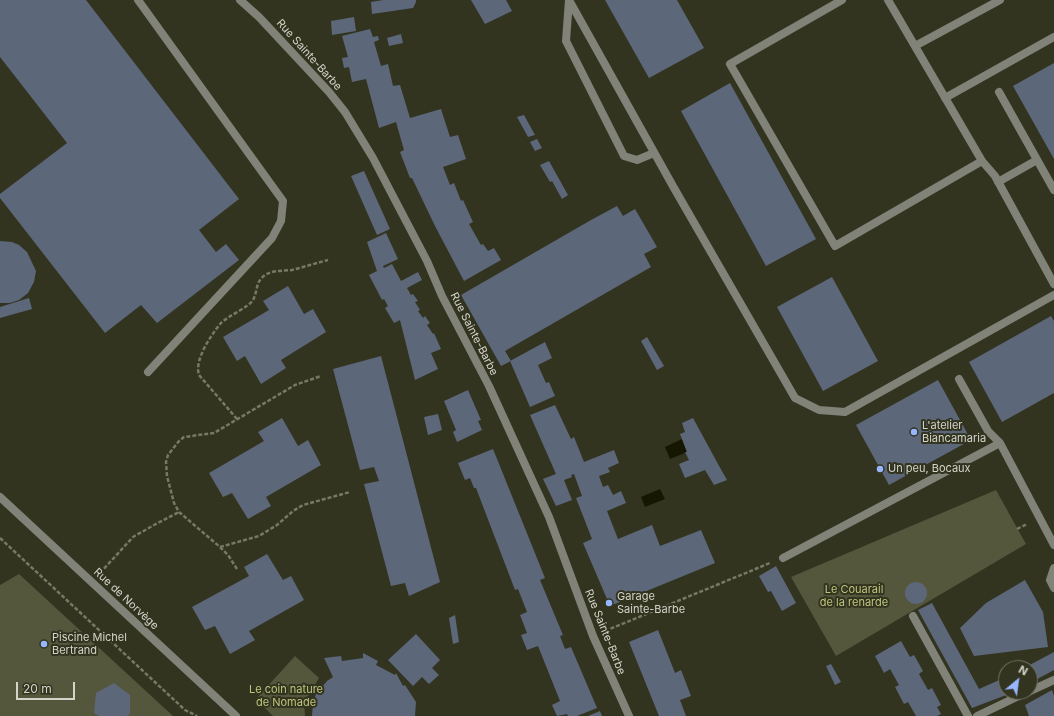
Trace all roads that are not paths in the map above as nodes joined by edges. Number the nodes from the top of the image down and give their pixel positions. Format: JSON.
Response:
{"nodes":[{"id":1,"x":138,"y":0,"type":"edge"},
{"id":2,"x":240,"y":0,"type":"edge"},
{"id":3,"x":569,"y":0,"type":"edge"},
{"id":4,"x":842,"y":0,"type":"edge"},
{"id":5,"x":888,"y":0,"type":"edge"},
{"id":6,"x":1000,"y":0,"type":"edge"},
{"id":7,"x":1054,"y":37,"type":"edge"},
{"id":8,"x":915,"y":46,"type":"junction"},
{"id":9,"x":999,"y":92,"type":"dead end"},
{"id":10,"x":945,"y":98,"type":"junction"},
{"id":11,"x":654,"y":153,"type":"junction"},
{"id":12,"x":1037,"y":160,"type":"junction"},
{"id":13,"x":982,"y":162,"type":"junction"},
{"id":14,"x":998,"y":182,"type":"junction"},
{"id":15,"x":1054,"y":190,"type":"edge"},
{"id":16,"x":1054,"y":284,"type":"edge"},
{"id":17,"x":1054,"y":295,"type":"edge"},
{"id":18,"x":148,"y":372,"type":"dead end"},
{"id":19,"x":959,"y":379,"type":"dead end"},
{"id":20,"x":1000,"y":443,"type":"junction"},
{"id":21,"x":0,"y":497,"type":"edge"},
{"id":22,"x":1054,"y":545,"type":"edge"},
{"id":23,"x":783,"y":558,"type":"road end"},
{"id":24,"x":1054,"y":568,"type":"edge"},
{"id":25,"x":1054,"y":588,"type":"edge"},
{"id":26,"x":913,"y":616,"type":"dead end"},
{"id":27,"x":1054,"y":680,"type":"edge"},
{"id":28,"x":1038,"y":687,"type":"edge"},
{"id":29,"x":1010,"y":700,"type":"edge"},
{"id":30,"x":236,"y":716,"type":"edge"},
{"id":31,"x":629,"y":716,"type":"edge"},
{"id":32,"x":968,"y":716,"type":"edge"},
{"id":33,"x":977,"y":716,"type":"edge"}],
"edges":[{"from":1,"to":18,"type":"street"},
{"from":2,"to":31,"type":"street","name":"Rue Sainte-Barbe"},
{"from":3,"to":11,"type":"street"},
{"from":3,"to":11,"type":"street"},
{"from":4,"to":13,"type":"street"},
{"from":5,"to":8,"type":"street"},
{"from":6,"to":8,"type":"street"},
{"from":7,"to":10,"type":"street"},
{"from":8,"to":10,"type":"street"},
{"from":9,"to":12,"type":"street"},
{"from":10,"to":13,"type":"street"},
{"from":11,"to":17,"type":"street"},
{"from":12,"to":14,"type":"street"},
{"from":12,"to":15,"type":"street"},
{"from":13,"to":14,"type":"street"},
{"from":14,"to":16,"type":"street"},
{"from":19,"to":20,"type":"street"},
{"from":20,"to":22,"type":"street"},
{"from":20,"to":23,"type":"street"},
{"from":21,"to":30,"type":"street","name":"Rue de Norvège"},
{"from":24,"to":25,"type":"street"},
{"from":26,"to":32,"type":"street"},
{"from":27,"to":28,"type":"street"},
{"from":29,"to":33,"type":"street"}]}
